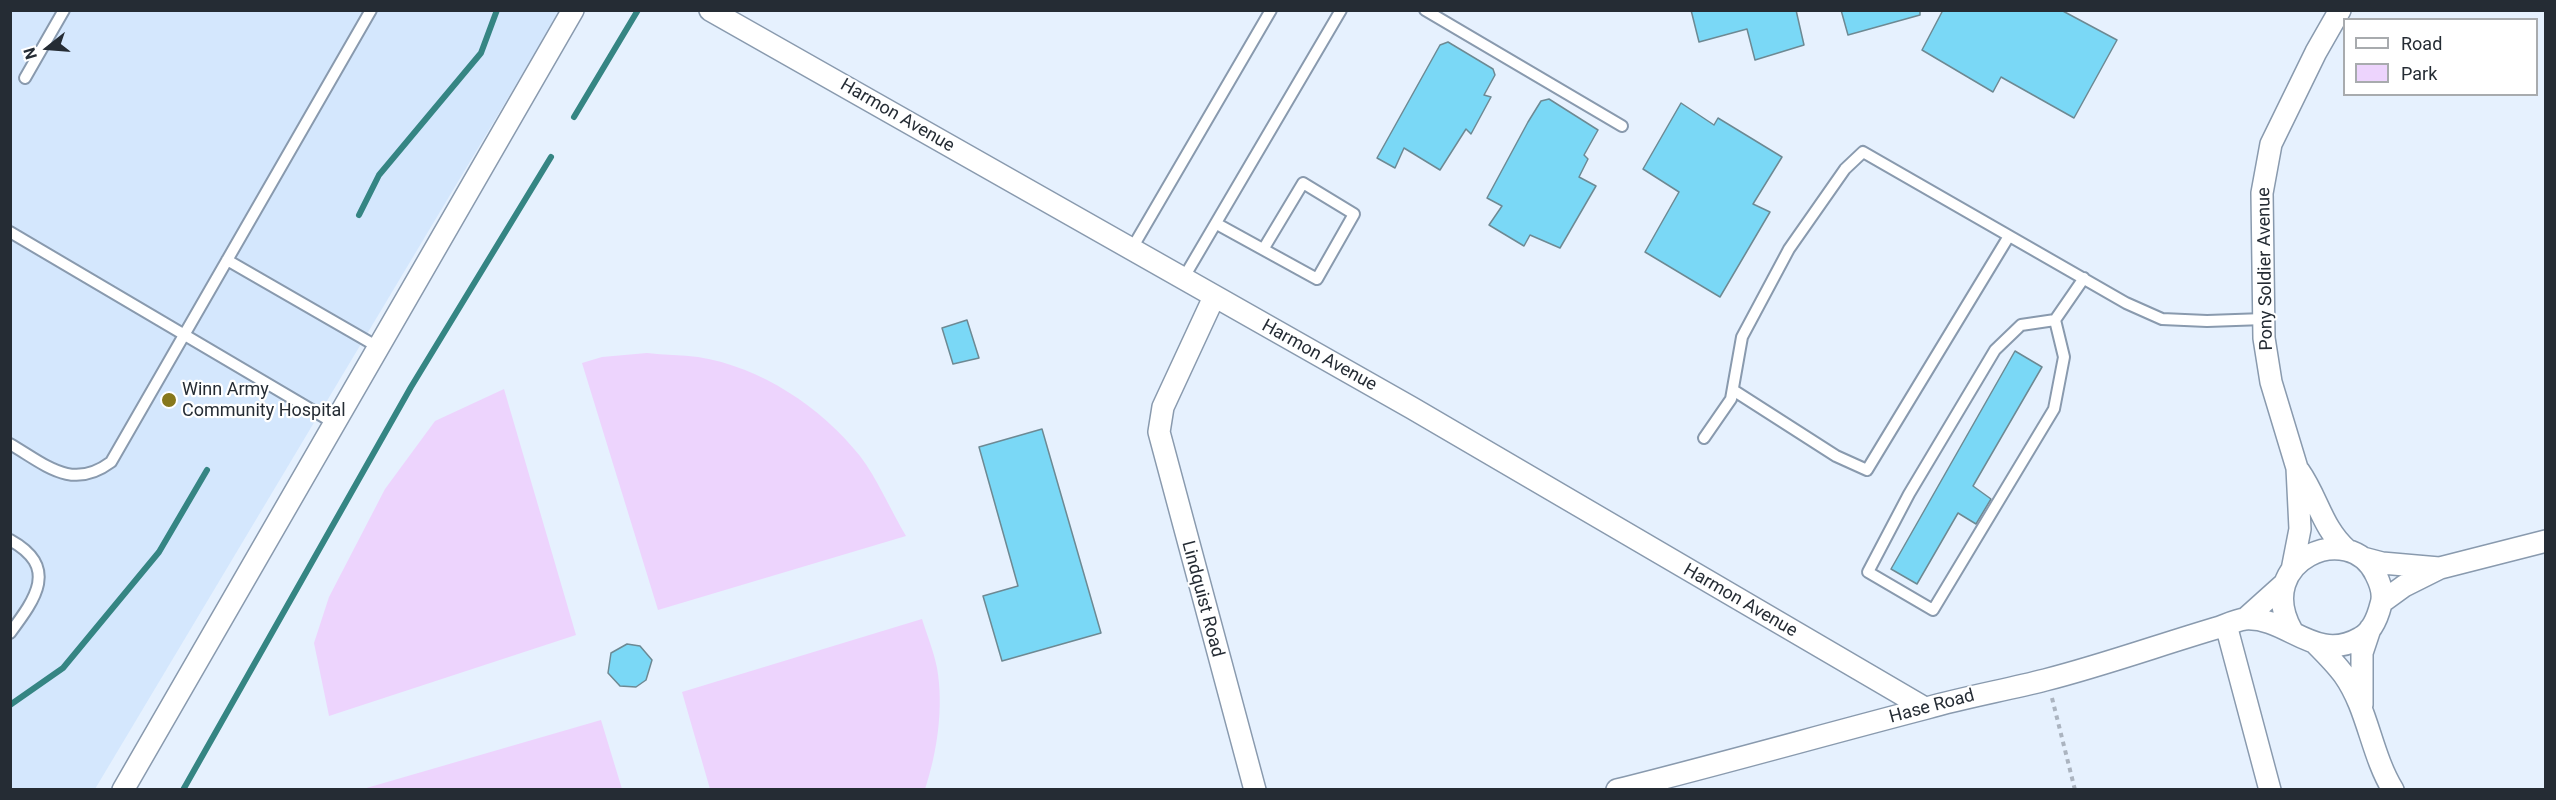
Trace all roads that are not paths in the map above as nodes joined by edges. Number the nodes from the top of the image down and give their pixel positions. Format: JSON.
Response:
{"nodes":[{"id":1,"x":64,"y":10,"type":"edge"},
{"id":2,"x":371,"y":10,"type":"edge"},
{"id":3,"x":573,"y":10,"type":"edge"},
{"id":4,"x":710,"y":10,"type":"edge"},
{"id":5,"x":1271,"y":10,"type":"edge"},
{"id":6,"x":1341,"y":10,"type":"edge"},
{"id":7,"x":1425,"y":10,"type":"edge"},
{"id":8,"x":2340,"y":10,"type":"edge"},
{"id":9,"x":25,"y":78,"type":"dead end"},
{"id":10,"x":1622,"y":126,"type":"dead end"},
{"id":11,"x":1217,"y":224,"type":"junction"},
{"id":12,"x":10,"y":232,"type":"edge"},
{"id":13,"x":2009,"y":236,"type":"junction"},
{"id":14,"x":1263,"y":248,"type":"junction"},
{"id":15,"x":1131,"y":250,"type":"junction"},
{"id":16,"x":227,"y":260,"type":"junction"},
{"id":17,"x":2084,"y":278,"type":"junction"},
{"id":18,"x":1184,"y":279,"type":"junction"},
{"id":19,"x":1214,"y":297,"type":"junction"},
{"id":20,"x":2264,"y":319,"type":"junction"},
{"id":21,"x":2055,"y":320,"type":"junction"},
{"id":22,"x":185,"y":333,"type":"junction"},
{"id":23,"x":378,"y":347,"type":"junction"},
{"id":24,"x":1733,"y":390,"type":"junction"},
{"id":25,"x":334,"y":423,"type":"junction"},
{"id":26,"x":1704,"y":438,"type":"dead end"},
{"id":27,"x":10,"y":444,"type":"edge"},
{"id":28,"x":2297,"y":468,"type":"junction"},
{"id":29,"x":10,"y":540,"type":"edge"},
{"id":30,"x":2546,"y":541,"type":"edge"},
{"id":31,"x":2355,"y":554,"type":"junction"},
{"id":32,"x":2440,"y":568,"type":"junction"},
{"id":33,"x":2288,"y":577,"type":"junction"},
{"id":34,"x":2382,"y":602,"type":"junction"},
{"id":35,"x":2235,"y":622,"type":"junction"},
{"id":36,"x":2370,"y":629,"type":"junction"},
{"id":37,"x":2292,"y":631,"type":"junction"},
{"id":38,"x":10,"y":633,"type":"edge"},
{"id":39,"x":2316,"y":644,"type":"junction"},
{"id":40,"x":1925,"y":708,"type":"junction"},
{"id":41,"x":2362,"y":712,"type":"junction"},
{"id":42,"x":123,"y":789,"type":"edge"},
{"id":43,"x":1255,"y":789,"type":"edge"},
{"id":44,"x":1617,"y":789,"type":"edge"},
{"id":45,"x":2270,"y":789,"type":"edge"},
{"id":46,"x":2393,"y":789,"type":"edge"}],
"edges":[{"from":1,"to":9,"type":"lane"},
{"from":2,"to":16,"type":"lane"},
{"from":3,"to":23,"type":"street"},
{"from":4,"to":15,"type":"street","name":"Harmon Avenue"},
{"from":5,"to":15,"type":"lane"},
{"from":6,"to":11,"type":"lane"},
{"from":7,"to":10,"type":"lane"},
{"from":8,"to":20,"type":"street","name":"Pony Soldier Avenue"},
{"from":11,"to":14,"type":"lane"},
{"from":11,"to":18,"type":"lane"},
{"from":12,"to":22,"type":"lane"},
{"from":13,"to":17,"type":"lane"},
{"from":13,"to":24,"type":"lane"},
{"from":13,"to":24,"type":"lane"},
{"from":14,"to":14,"type":"lane"},
{"from":15,"to":18,"type":"street","name":"Harmon Avenue"},
{"from":16,"to":22,"type":"lane"},
{"from":16,"to":23,"type":"lane"},
{"from":17,"to":20,"type":"lane"},
{"from":17,"to":21,"type":"lane"},
{"from":18,"to":19,"type":"street","name":"Harmon Avenue"},
{"from":19,"to":40,"type":"street","name":"Harmon Avenue"},
{"from":19,"to":43,"type":"street","name":"Lindquist Road"},
{"from":20,"to":28,"type":"street","name":"Pony Soldier Avenue"},
{"from":21,"to":21,"type":"lane"},
{"from":22,"to":25,"type":"lane"},
{"from":22,"to":27,"type":"lane"},
{"from":23,"to":25,"type":"street"},
{"from":24,"to":26,"type":"lane"},
{"from":25,"to":42,"type":"street"},
{"from":28,"to":31,"type":"street"},
{"from":28,"to":33,"type":"street"},
{"from":29,"to":38,"type":"lane"},
{"from":30,"to":32,"type":"street"},
{"from":31,"to":32,"type":"street"},
{"from":31,"to":33,"type":"street"},
{"from":31,"to":34,"type":"street"},
{"from":32,"to":34,"type":"street"},
{"from":33,"to":35,"type":"street"},
{"from":33,"to":37,"type":"street"},
{"from":34,"to":36,"type":"street"},
{"from":35,"to":37,"type":"street"},
{"from":35,"to":40,"type":"street","name":"Hase Road"},
{"from":35,"to":45,"type":"street"},
{"from":36,"to":39,"type":"street"},
{"from":36,"to":41,"type":"street"},
{"from":37,"to":39,"type":"street"},
{"from":39,"to":41,"type":"street"},
{"from":40,"to":44,"type":"street","name":"Hase Road"},
{"from":41,"to":46,"type":"street"}]}
